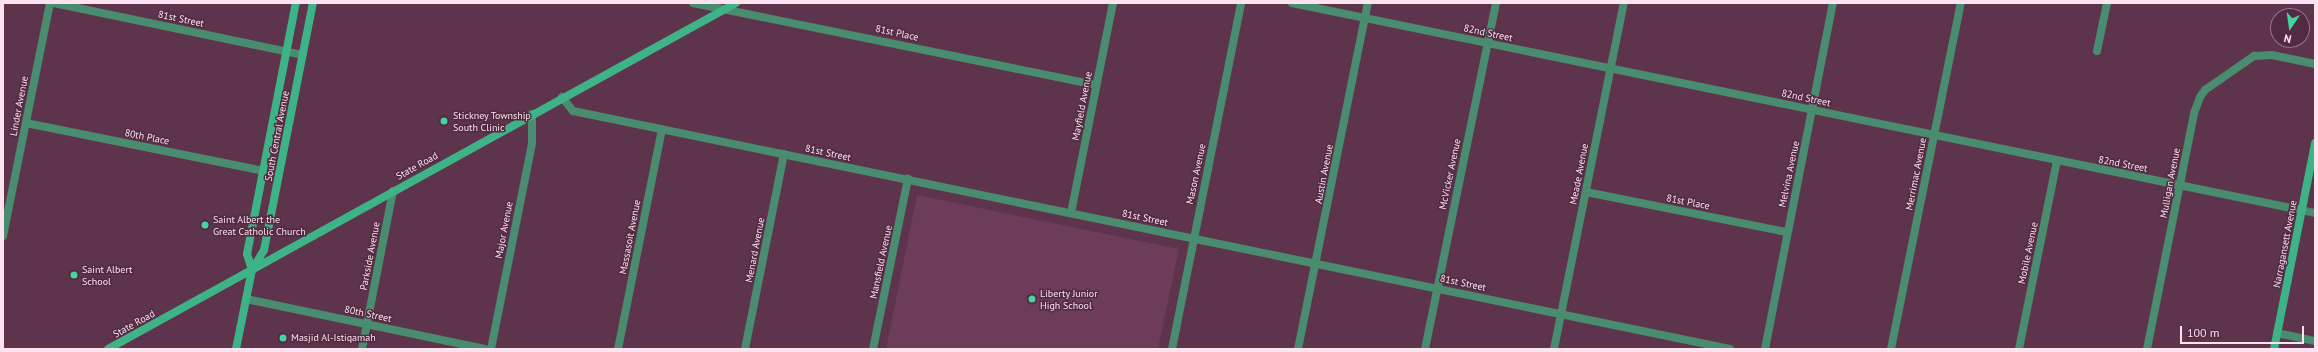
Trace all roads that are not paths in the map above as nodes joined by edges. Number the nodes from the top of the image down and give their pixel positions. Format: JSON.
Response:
{"nodes":[{"id":1,"x":50,"y":3,"type":"edge"},
{"id":2,"x":54,"y":3,"type":"edge"},
{"id":3,"x":296,"y":3,"type":"edge"},
{"id":4,"x":313,"y":3,"type":"edge"},
{"id":5,"x":693,"y":3,"type":"edge"},
{"id":6,"x":736,"y":3,"type":"edge"},
{"id":7,"x":1113,"y":3,"type":"edge"},
{"id":8,"x":1241,"y":3,"type":"edge"},
{"id":9,"x":1292,"y":3,"type":"edge"},
{"id":10,"x":1368,"y":3,"type":"edge"},
{"id":11,"x":1496,"y":3,"type":"edge"},
{"id":12,"x":1624,"y":3,"type":"edge"},
{"id":13,"x":1834,"y":3,"type":"edge"},
{"id":14,"x":1961,"y":3,"type":"edge"},
{"id":15,"x":2107,"y":3,"type":"edge"},
{"id":16,"x":725,"y":9,"type":"junction"},
{"id":17,"x":1365,"y":18,"type":"junction"},
{"id":18,"x":1488,"y":44,"type":"junction"},
{"id":19,"x":2097,"y":51,"type":"dead end"},
{"id":20,"x":287,"y":52,"type":"junction"},
{"id":21,"x":302,"y":55,"type":"junction"},
{"id":22,"x":2315,"y":64,"type":"edge"},
{"id":23,"x":1611,"y":69,"type":"junction"},
{"id":24,"x":1096,"y":85,"type":"junction"},
{"id":25,"x":562,"y":98,"type":"junction"},
{"id":26,"x":1812,"y":109,"type":"junction"},
{"id":27,"x":532,"y":114,"type":"junction"},
{"id":28,"x":26,"y":123,"type":"junction"},
{"id":29,"x":662,"y":129,"type":"junction"},
{"id":30,"x":1934,"y":136,"type":"junction"},
{"id":31,"x":2315,"y":142,"type":"edge"},
{"id":32,"x":784,"y":154,"type":"junction"},
{"id":33,"x":2057,"y":161,"type":"junction"},
{"id":34,"x":264,"y":171,"type":"junction"},
{"id":35,"x":908,"y":179,"type":"junction"},
{"id":36,"x":2180,"y":185,"type":"junction"},
{"id":37,"x":393,"y":191,"type":"junction"},
{"id":38,"x":1586,"y":192,"type":"junction"},
{"id":39,"x":2302,"y":210,"type":"junction"},
{"id":40,"x":1071,"y":213,"type":"junction"},
{"id":41,"x":2315,"y":213,"type":"edge"},
{"id":42,"x":1787,"y":232,"type":"junction"},
{"id":43,"x":3,"y":236,"type":"edge"},
{"id":44,"x":1193,"y":238,"type":"junction"},
{"id":45,"x":1316,"y":263,"type":"junction"},
{"id":46,"x":252,"y":270,"type":"junction"},
{"id":47,"x":1437,"y":288,"type":"junction"},
{"id":48,"x":246,"y":299,"type":"junction"},
{"id":49,"x":1562,"y":313,"type":"junction"},
{"id":50,"x":367,"y":324,"type":"junction"},
{"id":51,"x":2277,"y":333,"type":"junction"},
{"id":52,"x":2315,"y":341,"type":"edge"},
{"id":53,"x":108,"y":349,"type":"edge"},
{"id":54,"x":236,"y":349,"type":"edge"},
{"id":55,"x":362,"y":349,"type":"edge"},
{"id":56,"x":485,"y":349,"type":"edge"},
{"id":57,"x":491,"y":349,"type":"edge"},
{"id":58,"x":618,"y":349,"type":"edge"},
{"id":59,"x":745,"y":349,"type":"edge"},
{"id":60,"x":873,"y":349,"type":"edge"},
{"id":61,"x":1172,"y":349,"type":"edge"},
{"id":62,"x":1298,"y":349,"type":"edge"},
{"id":63,"x":1425,"y":349,"type":"edge"},
{"id":64,"x":1554,"y":349,"type":"edge"},
{"id":65,"x":1730,"y":349,"type":"edge"},
{"id":66,"x":1764,"y":349,"type":"edge"},
{"id":67,"x":1891,"y":349,"type":"edge"},
{"id":68,"x":2019,"y":349,"type":"edge"},
{"id":69,"x":2147,"y":349,"type":"edge"},
{"id":70,"x":2274,"y":349,"type":"edge"}],
"edges":[{"from":1,"to":28,"type":"street","name":"Linder Avenue"},
{"from":2,"to":20,"type":"street","name":"81st Street"},
{"from":3,"to":20,"type":"street","name":"South Central Avenue"},
{"from":4,"to":21,"type":"street","name":"South Central Avenue"},
{"from":5,"to":16,"type":"street","name":"81st Place"},
{"from":6,"to":16,"type":"street","name":"State Road"},
{"from":7,"to":24,"type":"street","name":"Mayfield Avenue"},
{"from":8,"to":44,"type":"street","name":"Mason Avenue"},
{"from":9,"to":17,"type":"street","name":"82nd Street"},
{"from":10,"to":17,"type":"street","name":"Austin Avenue"},
{"from":11,"to":18,"type":"street","name":"McVicker Avenue"},
{"from":12,"to":23,"type":"street","name":"Meade Avenue"},
{"from":13,"to":26,"type":"street","name":"Melvina Avenue"},
{"from":14,"to":30,"type":"street","name":"Merrimac Avenue"},
{"from":15,"to":19,"type":"street"},
{"from":16,"to":24,"type":"street","name":"81st Place"},
{"from":16,"to":25,"type":"street","name":"State Road"},
{"from":17,"to":18,"type":"street","name":"82nd Street"},
{"from":17,"to":45,"type":"street","name":"Austin Avenue"},
{"from":18,"to":23,"type":"street","name":"82nd Street"},
{"from":18,"to":47,"type":"street","name":"McVicker Avenue"},
{"from":20,"to":21,"type":"street","name":"81st Street"},
{"from":20,"to":34,"type":"street","name":"South Central Avenue"},
{"from":21,"to":46,"type":"street","name":"South Central Avenue"},
{"from":22,"to":36,"type":"street","name":"Mulligan Avenue"},
{"from":23,"to":26,"type":"street","name":"82nd Street"},
{"from":23,"to":38,"type":"street","name":"Meade Avenue"},
{"from":24,"to":40,"type":"street","name":"Mayfield Avenue"},
{"from":25,"to":27,"type":"street","name":"State Road"},
{"from":25,"to":29,"type":"street","name":"81st Street"},
{"from":26,"to":30,"type":"street","name":"82nd Street"},
{"from":26,"to":42,"type":"street","name":"Melvina Avenue"},
{"from":27,"to":37,"type":"street","name":"State Road"},
{"from":27,"to":57,"type":"street","name":"Major Avenue"},
{"from":28,"to":34,"type":"street","name":"80th Place"},
{"from":28,"to":43,"type":"street","name":"Linder Avenue"},
{"from":29,"to":32,"type":"street","name":"81st Street"},
{"from":29,"to":58,"type":"street","name":"Massasoit Avenue"},
{"from":30,"to":33,"type":"street","name":"82nd Street"},
{"from":30,"to":67,"type":"street","name":"Merrimac Avenue"},
{"from":31,"to":39,"type":"street","name":"Narragansett Avenue"},
{"from":32,"to":35,"type":"street","name":"81st Street"},
{"from":32,"to":59,"type":"street","name":"Menard Avenue"},
{"from":33,"to":36,"type":"street","name":"82nd Street"},
{"from":33,"to":68,"type":"street","name":"Mobile Avenue"},
{"from":34,"to":46,"type":"street","name":"South Central Avenue"},
{"from":35,"to":40,"type":"street","name":"81st Street"},
{"from":35,"to":60,"type":"street","name":"Mansfield Avenue"},
{"from":36,"to":39,"type":"street","name":"82nd Street"},
{"from":36,"to":69,"type":"street","name":"Mulligan Avenue"},
{"from":37,"to":46,"type":"street","name":"State Road"},
{"from":37,"to":50,"type":"street","name":"Parkside Avenue"},
{"from":38,"to":42,"type":"street","name":"81st Place"},
{"from":38,"to":49,"type":"street","name":"Meade Avenue"},
{"from":39,"to":41,"type":"street","name":"82nd Street"},
{"from":39,"to":51,"type":"street","name":"Narragansett Avenue"},
{"from":40,"to":44,"type":"street","name":"81st Street"},
{"from":42,"to":66,"type":"street","name":"Melvina Avenue"},
{"from":44,"to":45,"type":"street","name":"81st Street"},
{"from":44,"to":61,"type":"street","name":"Mason Avenue"},
{"from":45,"to":47,"type":"street","name":"81st Street"},
{"from":45,"to":62,"type":"street","name":"Austin Avenue"},
{"from":46,"to":48,"type":"street","name":"South Central Avenue"},
{"from":46,"to":53,"type":"street","name":"State Road"},
{"from":47,"to":49,"type":"street","name":"81st Street"},
{"from":47,"to":63,"type":"street","name":"McVicker Avenue"},
{"from":48,"to":50,"type":"street","name":"80th Street"},
{"from":48,"to":54,"type":"street","name":"South Central Avenue"},
{"from":49,"to":64,"type":"street","name":"Meade Avenue"},
{"from":49,"to":65,"type":"street","name":"81st Street"},
{"from":50,"to":55,"type":"street","name":"Parkside Avenue"},
{"from":50,"to":56,"type":"street","name":"80th Street"},
{"from":51,"to":52,"type":"street"},
{"from":51,"to":70,"type":"street","name":"Narragansett Avenue"}]}
